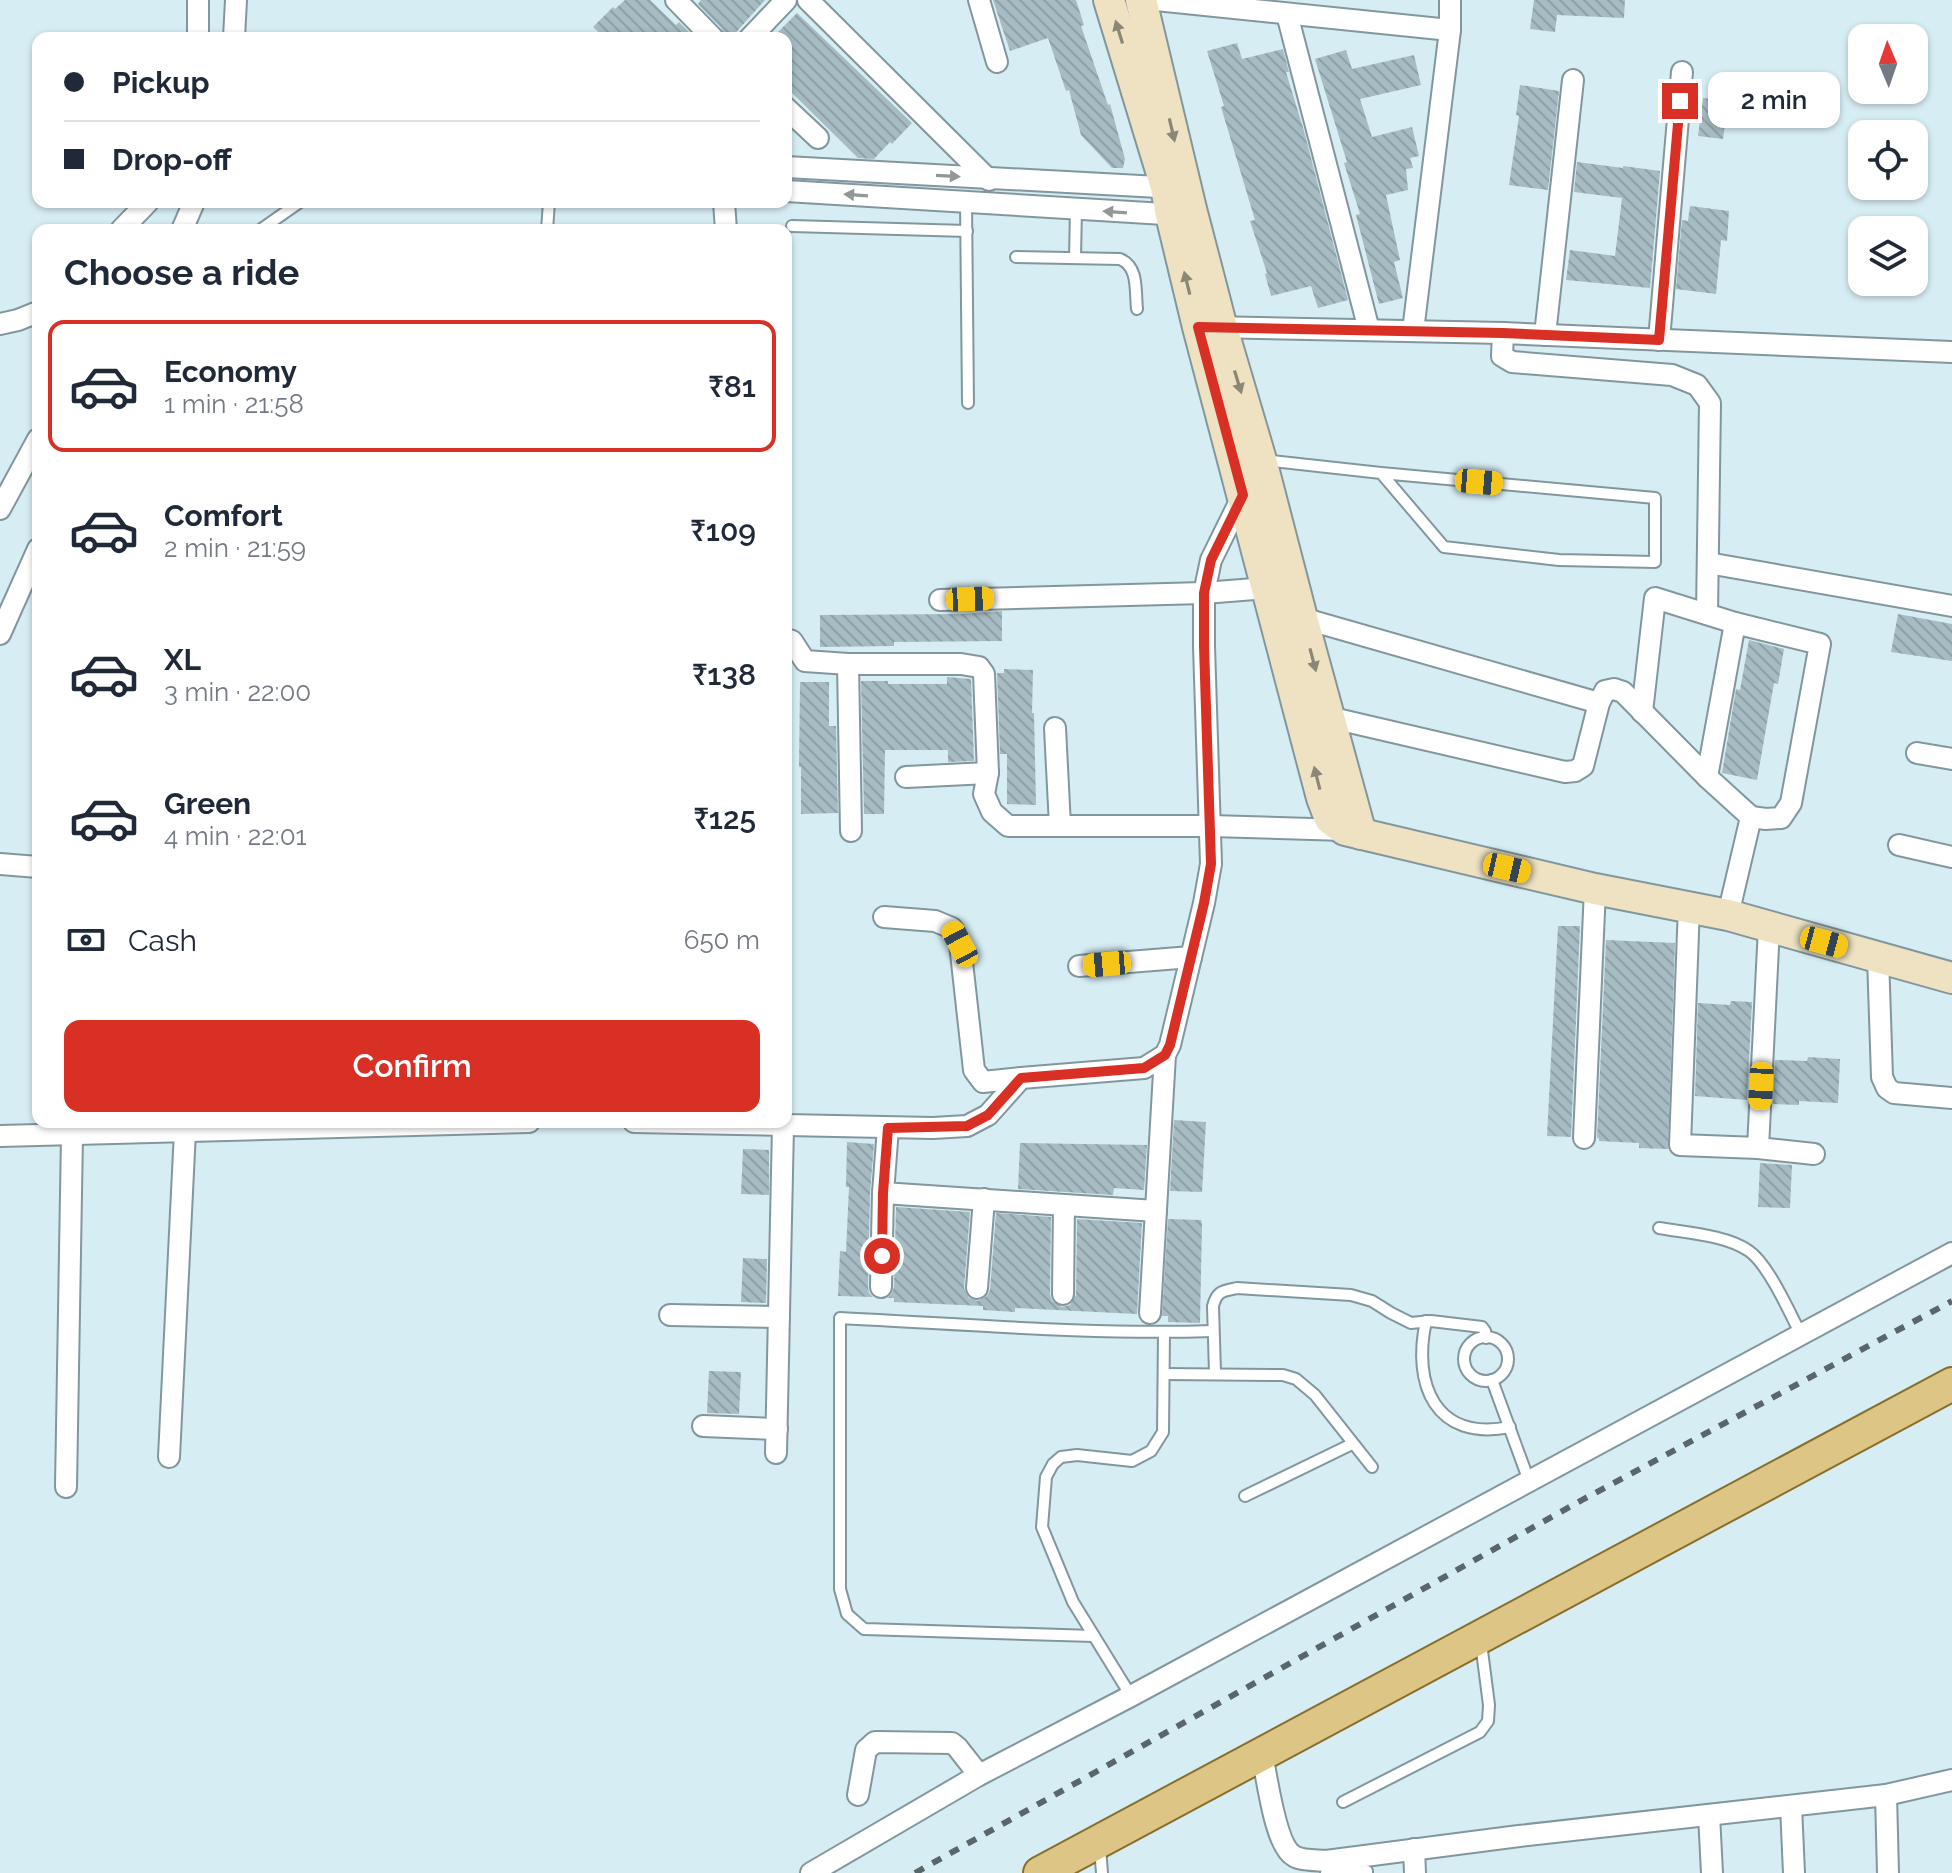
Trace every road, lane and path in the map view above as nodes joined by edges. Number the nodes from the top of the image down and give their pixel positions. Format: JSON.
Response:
{"nodes":[{"id":1,"x":198,"y":0,"type":"edge"},
{"id":2,"x":236,"y":0,"type":"edge"},
{"id":3,"x":676,"y":0,"type":"edge"},
{"id":4,"x":786,"y":0,"type":"edge"},
{"id":5,"x":808,"y":0,"type":"edge"},
{"id":6,"x":979,"y":0,"type":"edge"},
{"id":7,"x":1109,"y":0,"type":"edge"},
{"id":8,"x":1141,"y":0,"type":"edge"},
{"id":9,"x":1156,"y":0,"type":"edge"},
{"id":10,"x":1450,"y":0,"type":"edge"},
{"id":11,"x":1287,"y":14,"type":"junction"},
{"id":12,"x":1450,"y":30,"type":"junction"},
{"id":13,"x":198,"y":32,"type":"edge"},
{"id":14,"x":234,"y":32,"type":"edge"},
{"id":15,"x":707,"y":32,"type":"edge"},
{"id":16,"x":756,"y":32,"type":"edge"},
{"id":17,"x":997,"y":62,"type":"dead end"},
{"id":18,"x":1682,"y":72,"type":"dead end"},
{"id":19,"x":1573,"y":80,"type":"dead end"},
{"id":20,"x":792,"y":114,"type":"edge"},
{"id":21,"x":818,"y":138,"type":"dead end"},
{"id":22,"x":792,"y":167,"type":"edge"},
{"id":23,"x":987,"y":177,"type":"junction"},
{"id":24,"x":792,"y":191,"type":"edge"},
{"id":25,"x":966,"y":202,"type":"junction"},
{"id":26,"x":1179,"y":202,"type":"junction"},
{"id":27,"x":1009,"y":205,"type":"junction"},
{"id":28,"x":142,"y":208,"type":"edge"},
{"id":29,"x":291,"y":208,"type":"edge"},
{"id":30,"x":1076,"y":209,"type":"junction"},
{"id":31,"x":127,"y":224,"type":"edge"},
{"id":32,"x":269,"y":224,"type":"edge"},
{"id":33,"x":792,"y":226,"type":"dead end"},
{"id":34,"x":967,"y":231,"type":"junction"},
{"id":35,"x":1016,"y":257,"type":"dead end"},
{"id":36,"x":1075,"y":258,"type":"junction"},
{"id":37,"x":1137,"y":309,"type":"dead end"},
{"id":38,"x":32,"y":314,"type":"edge"},
{"id":39,"x":0,"y":324,"type":"edge"},
{"id":40,"x":1210,"y":327,"type":"junction"},
{"id":41,"x":1369,"y":330,"type":"junction"},
{"id":42,"x":1413,"y":331,"type":"junction"},
{"id":43,"x":1503,"y":333,"type":"junction"},
{"id":44,"x":1545,"y":335,"type":"junction"},
{"id":45,"x":1659,"y":340,"type":"junction"},
{"id":46,"x":1952,"y":352,"type":"edge"},
{"id":47,"x":968,"y":403,"type":"dead end"},
{"id":48,"x":32,"y":450,"type":"edge"},
{"id":49,"x":1261,"y":460,"type":"junction"},
{"id":50,"x":1381,"y":473,"type":"junction"},
{"id":51,"x":1243,"y":495,"type":"junction"},
{"id":52,"x":0,"y":509,"type":"edge"},
{"id":53,"x":32,"y":562,"type":"edge"},
{"id":54,"x":1708,"y":563,"type":"junction"},
{"id":55,"x":1267,"y":588,"type":"junction"},
{"id":56,"x":1204,"y":593,"type":"junction"},
{"id":57,"x":940,"y":600,"type":"dead end"},
{"id":58,"x":1952,"y":606,"type":"edge"},
{"id":59,"x":1707,"y":614,"type":"junction"},
{"id":60,"x":1302,"y":618,"type":"junction"},
{"id":61,"x":1735,"y":623,"type":"junction"},
{"id":62,"x":0,"y":634,"type":"edge"},
{"id":63,"x":792,"y":641,"type":"edge"},
{"id":64,"x":848,"y":664,"type":"junction"},
{"id":65,"x":1599,"y":703,"type":"junction"},
{"id":66,"x":1642,"y":712,"type":"junction"},
{"id":67,"x":1328,"y":717,"type":"junction"},
{"id":68,"x":1055,"y":728,"type":"dead end"},
{"id":69,"x":1917,"y":753,"type":"dead end"},
{"id":70,"x":1952,"y":759,"type":"edge"},
{"id":71,"x":988,"y":773,"type":"junction"},
{"id":72,"x":906,"y":777,"type":"dead end"},
{"id":73,"x":1707,"y":777,"type":"junction"},
{"id":74,"x":1751,"y":817,"type":"junction"},
{"id":75,"x":1060,"y":826,"type":"junction"},
{"id":76,"x":1211,"y":826,"type":"junction"},
{"id":77,"x":851,"y":831,"type":"dead end"},
{"id":78,"x":1353,"y":832,"type":"junction"},
{"id":79,"x":1899,"y":845,"type":"dead end"},
{"id":80,"x":1952,"y":857,"type":"edge"},
{"id":81,"x":0,"y":864,"type":"edge"},
{"id":82,"x":32,"y":867,"type":"edge"},
{"id":83,"x":1595,"y":889,"type":"junction"},
{"id":84,"x":1689,"y":906,"type":"junction"},
{"id":85,"x":1728,"y":915,"type":"junction"},
{"id":86,"x":884,"y":917,"type":"dead end"},
{"id":87,"x":1769,"y":927,"type":"junction"},
{"id":88,"x":1191,"y":957,"type":"junction"},
{"id":89,"x":1878,"y":957,"type":"junction"},
{"id":90,"x":1079,"y":966,"type":"dead end"},
{"id":91,"x":1952,"y":978,"type":"edge"},
{"id":92,"x":1165,"y":1055,"type":"junction"},
{"id":93,"x":1021,"y":1078,"type":"junction"},
{"id":94,"x":1952,"y":1098,"type":"edge"},
{"id":95,"x":792,"y":1126,"type":"edge"},
{"id":96,"x":300,"y":1128,"type":"edge"},
{"id":97,"x":783,"y":1128,"type":"edge"},
{"id":98,"x":888,"y":1128,"type":"junction"},
{"id":99,"x":185,"y":1131,"type":"junction"},
{"id":100,"x":72,"y":1135,"type":"junction"},
{"id":101,"x":0,"y":1136,"type":"edge"},
{"id":102,"x":1584,"y":1138,"type":"dead end"},
{"id":103,"x":1758,"y":1148,"type":"junction"},
{"id":104,"x":1814,"y":1154,"type":"dead end"},
{"id":105,"x":883,"y":1193,"type":"junction"},
{"id":106,"x":984,"y":1199,"type":"junction"},
{"id":107,"x":1064,"y":1205,"type":"junction"},
{"id":108,"x":1156,"y":1211,"type":"junction"},
{"id":109,"x":1659,"y":1228,"type":"dead end"},
{"id":110,"x":1952,"y":1253,"type":"edge"},
{"id":111,"x":881,"y":1287,"type":"dead end"},
{"id":112,"x":977,"y":1288,"type":"dead end"},
{"id":113,"x":1063,"y":1294,"type":"dead end"},
{"id":114,"x":1150,"y":1313,"type":"dead end"},
{"id":115,"x":670,"y":1315,"type":"dead end"},
{"id":116,"x":779,"y":1317,"type":"junction"},
{"id":117,"x":1426,"y":1321,"type":"junction"},
{"id":118,"x":1213,"y":1331,"type":"junction"},
{"id":119,"x":1164,"y":1332,"type":"junction"},
{"id":120,"x":1801,"y":1335,"type":"junction"},
{"id":121,"x":1486,"y":1338,"type":"junction"},
{"id":122,"x":1215,"y":1373,"type":"junction"},
{"id":123,"x":1164,"y":1374,"type":"junction"},
{"id":124,"x":1492,"y":1380,"type":"junction"},
{"id":125,"x":1952,"y":1384,"type":"edge"},
{"id":126,"x":703,"y":1426,"type":"dead end"},
{"id":127,"x":1510,"y":1427,"type":"junction"},
{"id":128,"x":777,"y":1429,"type":"junction"},
{"id":129,"x":1352,"y":1444,"type":"junction"},
{"id":130,"x":776,"y":1453,"type":"dead end"},
{"id":131,"x":169,"y":1457,"type":"dead end"},
{"id":132,"x":1372,"y":1467,"type":"dead end"},
{"id":133,"x":1529,"y":1481,"type":"junction"},
{"id":134,"x":66,"y":1487,"type":"dead end"},
{"id":135,"x":1245,"y":1496,"type":"dead end"},
{"id":136,"x":1094,"y":1636,"type":"junction"},
{"id":137,"x":1480,"y":1637,"type":"junction"},
{"id":138,"x":1131,"y":1696,"type":"junction"},
{"id":139,"x":1262,"y":1754,"type":"junction"},
{"id":140,"x":979,"y":1775,"type":"junction"},
{"id":141,"x":1952,"y":1780,"type":"edge"},
{"id":142,"x":858,"y":1795,"type":"dead end"},
{"id":143,"x":1886,"y":1795,"type":"junction"},
{"id":144,"x":1343,"y":1802,"type":"dead end"},
{"id":145,"x":1791,"y":1806,"type":"junction"},
{"id":146,"x":1709,"y":1815,"type":"junction"},
{"id":147,"x":1100,"y":1841,"type":"junction"},
{"id":148,"x":1414,"y":1849,"type":"junction"},
{"id":149,"x":811,"y":1873,"type":"edge"},
{"id":150,"x":1040,"y":1873,"type":"edge"},
{"id":151,"x":1102,"y":1873,"type":"edge"},
{"id":152,"x":1326,"y":1873,"type":"edge"},
{"id":153,"x":1367,"y":1873,"type":"edge"},
{"id":154,"x":1415,"y":1873,"type":"edge"},
{"id":155,"x":1712,"y":1873,"type":"edge"},
{"id":156,"x":1794,"y":1873,"type":"edge"},
{"id":157,"x":1888,"y":1873,"type":"edge"}],
"edges":[{"from":1,"to":13,"type":"street"},
{"from":2,"to":14,"type":"street"},
{"from":3,"to":15,"type":"street"},
{"from":4,"to":16,"type":"street"},
{"from":5,"to":23,"type":"street"},
{"from":6,"to":17,"type":"street"},
{"from":26,"to":7,"type":"street","one_way":true},
{"from":8,"to":26,"type":"street","one_way":true},
{"from":9,"to":11,"type":"street"},
{"from":10,"to":12,"type":"street"},
{"from":11,"to":12,"type":"street"},
{"from":11,"to":41,"type":"street"},
{"from":12,"to":42,"type":"street"},
{"from":18,"to":45,"type":"street"},
{"from":19,"to":44,"type":"street"},
{"from":20,"to":21,"type":"street"},
{"from":22,"to":23,"type":"street","one_way":true},
{"from":23,"to":26,"type":"street"},
{"from":23,"to":27,"type":"street"},
{"from":25,"to":24,"type":"street","one_way":true},
{"from":25,"to":27,"type":"street"},
{"from":25,"to":34,"type":"lane"},
{"from":26,"to":30,"type":"street","one_way":true},
{"from":26,"to":40,"type":"street"},
{"from":27,"to":30,"type":"street"},
{"from":28,"to":31,"type":"street"},
{"from":29,"to":32,"type":"lane"},
{"from":30,"to":36,"type":"lane"},
{"from":33,"to":34,"type":"lane"},
{"from":34,"to":47,"type":"lane"},
{"from":35,"to":36,"type":"lane"},
{"from":36,"to":37,"type":"lane"},
{"from":38,"to":39,"type":"street"},
{"from":40,"to":41,"type":"street"},
{"from":40,"to":49,"type":"street","one_way":true},
{"from":40,"to":51,"type":"street"},
{"from":41,"to":42,"type":"street"},
{"from":42,"to":43,"type":"street"},
{"from":43,"to":44,"type":"street"},
{"from":43,"to":54,"type":"street"},
{"from":44,"to":45,"type":"street"},
{"from":45,"to":46,"type":"street"},
{"from":48,"to":52,"type":"street"},
{"from":49,"to":50,"type":"lane"},
{"from":49,"to":60,"type":"street"},
{"from":50,"to":50,"type":"lane"},
{"from":51,"to":55,"type":"street"},
{"from":51,"to":56,"type":"street"},
{"from":53,"to":62,"type":"street"},
{"from":54,"to":58,"type":"street"},
{"from":54,"to":59,"type":"street"},
{"from":55,"to":56,"type":"street"},
{"from":78,"to":55,"type":"street","one_way":true},
{"from":56,"to":57,"type":"street"},
{"from":56,"to":76,"type":"street"},
{"from":59,"to":61,"type":"street"},
{"from":59,"to":66,"type":"street"},
{"from":60,"to":65,"type":"street"},
{"from":60,"to":67,"type":"street","one_way":true},
{"from":61,"to":73,"type":"street"},
{"from":61,"to":74,"type":"street"},
{"from":63,"to":64,"type":"street"},
{"from":64,"to":71,"type":"street"},
{"from":64,"to":77,"type":"street"},
{"from":65,"to":66,"type":"street"},
{"from":65,"to":67,"type":"street"},
{"from":66,"to":73,"type":"street"},
{"from":67,"to":78,"type":"street"},
{"from":68,"to":75,"type":"street"},
{"from":69,"to":70,"type":"street"},
{"from":71,"to":72,"type":"street"},
{"from":71,"to":75,"type":"street"},
{"from":73,"to":74,"type":"street"},
{"from":74,"to":85,"type":"street"},
{"from":75,"to":76,"type":"street"},
{"from":76,"to":78,"type":"street"},
{"from":76,"to":88,"type":"street"},
{"from":78,"to":83,"type":"street"},
{"from":79,"to":80,"type":"street"},
{"from":81,"to":82,"type":"street"},
{"from":83,"to":84,"type":"street"},
{"from":83,"to":102,"type":"street"},
{"from":84,"to":85,"type":"street"},
{"from":84,"to":103,"type":"street"},
{"from":85,"to":87,"type":"street"},
{"from":86,"to":93,"type":"street"},
{"from":87,"to":89,"type":"street"},
{"from":87,"to":103,"type":"street"},
{"from":88,"to":90,"type":"street"},
{"from":88,"to":92,"type":"street"},
{"from":89,"to":91,"type":"street"},
{"from":89,"to":94,"type":"street"},
{"from":92,"to":93,"type":"street"},
{"from":92,"to":108,"type":"street"},
{"from":93,"to":98,"type":"street"},
{"from":95,"to":98,"type":"street"},
{"from":96,"to":99,"type":"street"},
{"from":97,"to":116,"type":"street"},
{"from":98,"to":105,"type":"street"},
{"from":99,"to":100,"type":"street"},
{"from":99,"to":131,"type":"street"},
{"from":100,"to":101,"type":"street"},
{"from":100,"to":134,"type":"street"},
{"from":103,"to":104,"type":"street"},
{"from":105,"to":106,"type":"street"},
{"from":105,"to":111,"type":"street"},
{"from":106,"to":107,"type":"street"},
{"from":106,"to":112,"type":"street"},
{"from":107,"to":108,"type":"street"},
{"from":107,"to":113,"type":"street"},
{"from":108,"to":114,"type":"street"},
{"from":109,"to":120,"type":"lane"},
{"from":110,"to":120,"type":"street"},
{"from":115,"to":116,"type":"street"},
{"from":116,"to":128,"type":"street"},
{"from":117,"to":118,"type":"lane"},
{"from":117,"to":121,"type":"lane"},
{"from":117,"to":127,"type":"lane"},
{"from":118,"to":119,"type":"lane"},
{"from":118,"to":122,"type":"lane"},
{"from":119,"to":123,"type":"lane"},
{"from":119,"to":136,"type":"lane"},
{"from":120,"to":133,"type":"street"},
{"from":121,"to":124,"type":"lane"},
{"from":121,"to":124,"type":"lane"},
{"from":122,"to":123,"type":"lane"},
{"from":122,"to":129,"type":"lane"},
{"from":123,"to":136,"type":"lane"},
{"from":124,"to":127,"type":"lane"},
{"from":125,"to":137,"type":"main road"},
{"from":126,"to":128,"type":"street"},
{"from":127,"to":133,"type":"lane"},
{"from":128,"to":130,"type":"street"},
{"from":129,"to":132,"type":"lane"},
{"from":129,"to":135,"type":"lane"},
{"from":133,"to":138,"type":"street"},
{"from":136,"to":138,"type":"lane"},
{"from":137,"to":139,"type":"main road"},
{"from":137,"to":144,"type":"lane"},
{"from":138,"to":140,"type":"street"},
{"from":139,"to":147,"type":"main road"},
{"from":139,"to":148,"type":"street"},
{"from":140,"to":142,"type":"street"},
{"from":140,"to":149,"type":"street"},
{"from":141,"to":143,"type":"street"},
{"from":143,"to":145,"type":"street"},
{"from":143,"to":157,"type":"street"},
{"from":145,"to":146,"type":"street"},
{"from":145,"to":156,"type":"street"},
{"from":146,"to":148,"type":"street"},
{"from":146,"to":155,"type":"street"},
{"from":147,"to":150,"type":"main road"},
{"from":147,"to":151,"type":"lane"},
{"from":148,"to":154,"type":"street"},
{"from":152,"to":153,"type":"lane"}]}
